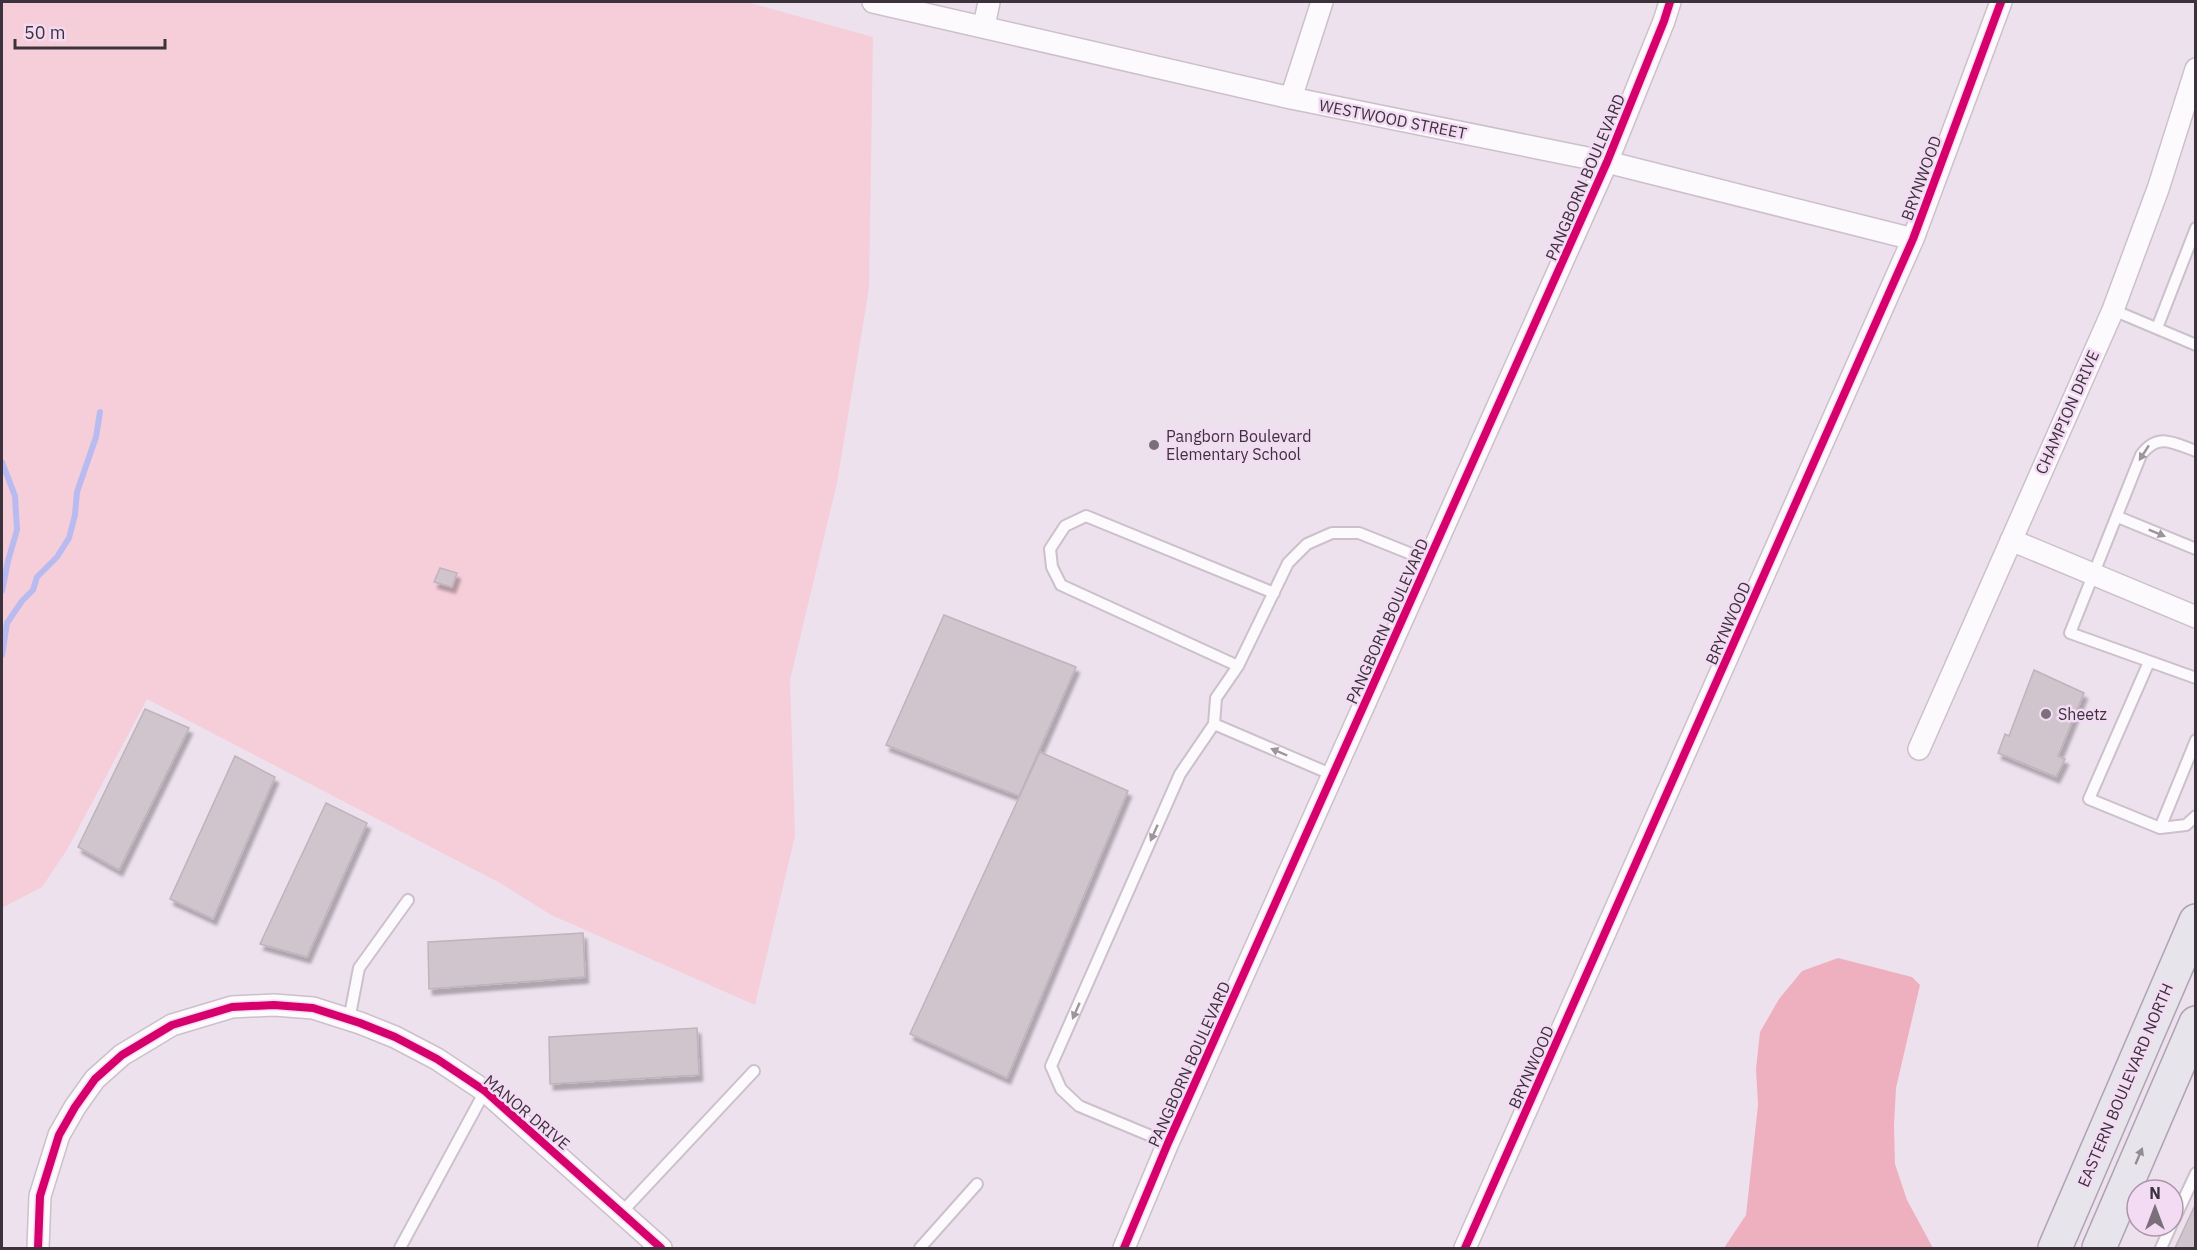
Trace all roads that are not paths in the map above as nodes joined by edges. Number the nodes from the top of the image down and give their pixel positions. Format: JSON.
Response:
{"nodes":[{"id":1,"x":873,"y":2,"type":"edge"},
{"id":2,"x":989,"y":2,"type":"edge"},
{"id":3,"x":1322,"y":2,"type":"edge"},
{"id":4,"x":1670,"y":2,"type":"edge"},
{"id":5,"x":2001,"y":2,"type":"edge"},
{"id":6,"x":984,"y":26,"type":"junction"},
{"id":7,"x":2194,"y":78,"type":"edge"},
{"id":8,"x":1291,"y":98,"type":"junction"},
{"id":9,"x":1607,"y":162,"type":"junction"},
{"id":10,"x":2196,"y":228,"type":"edge"},
{"id":11,"x":1913,"y":239,"type":"junction"},
{"id":12,"x":2112,"y":310,"type":"junction"},
{"id":13,"x":2157,"y":328,"type":"junction"},
{"id":14,"x":2196,"y":345,"type":"edge"},
{"id":15,"x":2196,"y":451,"type":"edge"},
{"id":16,"x":2118,"y":517,"type":"junction"},
{"id":17,"x":2011,"y":540,"type":"junction"},
{"id":18,"x":2196,"y":549,"type":"edge"},
{"id":19,"x":1429,"y":561,"type":"junction"},
{"id":20,"x":2094,"y":574,"type":"junction"},
{"id":21,"x":1274,"y":593,"type":"junction"},
{"id":22,"x":2196,"y":616,"type":"edge"},
{"id":23,"x":2149,"y":662,"type":"junction"},
{"id":24,"x":1238,"y":666,"type":"junction"},
{"id":25,"x":2196,"y":678,"type":"edge"},
{"id":26,"x":1214,"y":724,"type":"junction"},
{"id":27,"x":2196,"y":740,"type":"edge"},
{"id":28,"x":1919,"y":749,"type":"dead end"},
{"id":29,"x":1333,"y":775,"type":"junction"},
{"id":30,"x":2196,"y":816,"type":"edge"},
{"id":31,"x":2160,"y":828,"type":"junction"},
{"id":32,"x":408,"y":900,"type":"dead end"},
{"id":33,"x":2196,"y":921,"type":"edge"},
{"id":34,"x":2196,"y":963,"type":"edge"},
{"id":35,"x":349,"y":1020,"type":"junction"},
{"id":36,"x":2196,"y":1023,"type":"edge"},
{"id":37,"x":2187,"y":1066,"type":"edge"},
{"id":38,"x":754,"y":1071,"type":"dead end"},
{"id":39,"x":485,"y":1091,"type":"junction"},
{"id":40,"x":1168,"y":1143,"type":"junction"},
{"id":41,"x":2196,"y":1173,"type":"edge"},
{"id":42,"x":977,"y":1184,"type":"dead end"},
{"id":43,"x":2185,"y":1196,"type":"edge"},
{"id":44,"x":621,"y":1213,"type":"junction"},
{"id":45,"x":405,"y":1247,"type":"edge"},
{"id":46,"x":38,"y":1248,"type":"edge"},
{"id":47,"x":661,"y":1248,"type":"edge"},
{"id":48,"x":920,"y":1248,"type":"edge"},
{"id":49,"x":1124,"y":1248,"type":"edge"},
{"id":50,"x":1465,"y":1248,"type":"edge"},
{"id":51,"x":2055,"y":1248,"type":"edge"},
{"id":52,"x":2061,"y":1248,"type":"edge"},
{"id":53,"x":2099,"y":1248,"type":"edge"}],
"edges":[{"from":1,"to":6,"type":"street","name":"WESTWOOD STREET"},
{"from":2,"to":6,"type":"street"},
{"from":3,"to":8,"type":"street"},
{"from":4,"to":9,"type":"street","name":"PANGBORN BOULEVARD"},
{"from":5,"to":11,"type":"street","name":"BRYNWOOD"},
{"from":6,"to":8,"type":"street","name":"WESTWOOD STREET"},
{"from":7,"to":12,"type":"street","name":"CHAMPION DRIVE"},
{"from":8,"to":9,"type":"street","name":"WESTWOOD STREET"},
{"from":9,"to":11,"type":"street","name":"WESTWOOD STREET"},
{"from":9,"to":19,"type":"street","name":"PANGBORN BOULEVARD"},
{"from":10,"to":13,"type":"lane"},
{"from":11,"to":50,"type":"street","name":"BRYNWOOD"},
{"from":12,"to":13,"type":"lane"},
{"from":12,"to":17,"type":"street","name":"CHAMPION DRIVE"},
{"from":13,"to":14,"type":"lane"},
{"from":15,"to":16,"type":"lane","one_way":true},
{"from":16,"to":18,"type":"lane","one_way":true},
{"from":16,"to":20,"type":"lane"},
{"from":17,"to":20,"type":"street"},
{"from":17,"to":28,"type":"street","name":"CHAMPION DRIVE"},
{"from":19,"to":21,"type":"lane"},
{"from":19,"to":29,"type":"street","name":"PANGBORN BOULEVARD"},
{"from":20,"to":22,"type":"street"},
{"from":20,"to":23,"type":"lane"},
{"from":21,"to":24,"type":"lane"},
{"from":21,"to":24,"type":"lane"},
{"from":23,"to":25,"type":"lane"},
{"from":23,"to":31,"type":"lane"},
{"from":24,"to":26,"type":"lane"},
{"from":29,"to":26,"type":"lane","one_way":true},
{"from":26,"to":40,"type":"lane","one_way":true},
{"from":27,"to":31,"type":"lane"},
{"from":29,"to":40,"type":"street","name":"PANGBORN BOULEVARD"},
{"from":30,"to":31,"type":"lane"},
{"from":32,"to":35,"type":"lane"},
{"from":33,"to":51,"type":"main road","name":"EASTERN BOULEVARD NORTH"},
{"from":34,"to":37,"type":"main road"},
{"from":35,"to":39,"type":"street","name":"MANOR DRIVE"},
{"from":35,"to":46,"type":"street","name":"MANOR DRIVE"},
{"from":36,"to":37,"type":"main road"},
{"from":37,"to":52,"type":"main road"},
{"from":53,"to":37,"type":"main road","one_way":true},
{"from":38,"to":44,"type":"lane"},
{"from":39,"to":44,"type":"street","name":"MANOR DRIVE"},
{"from":39,"to":45,"type":"lane"},
{"from":40,"to":49,"type":"street","name":"PANGBORN BOULEVARD"},
{"from":41,"to":43,"type":"lane"},
{"from":42,"to":48,"type":"lane"},
{"from":44,"to":47,"type":"street","name":"MANOR DRIVE"}]}
